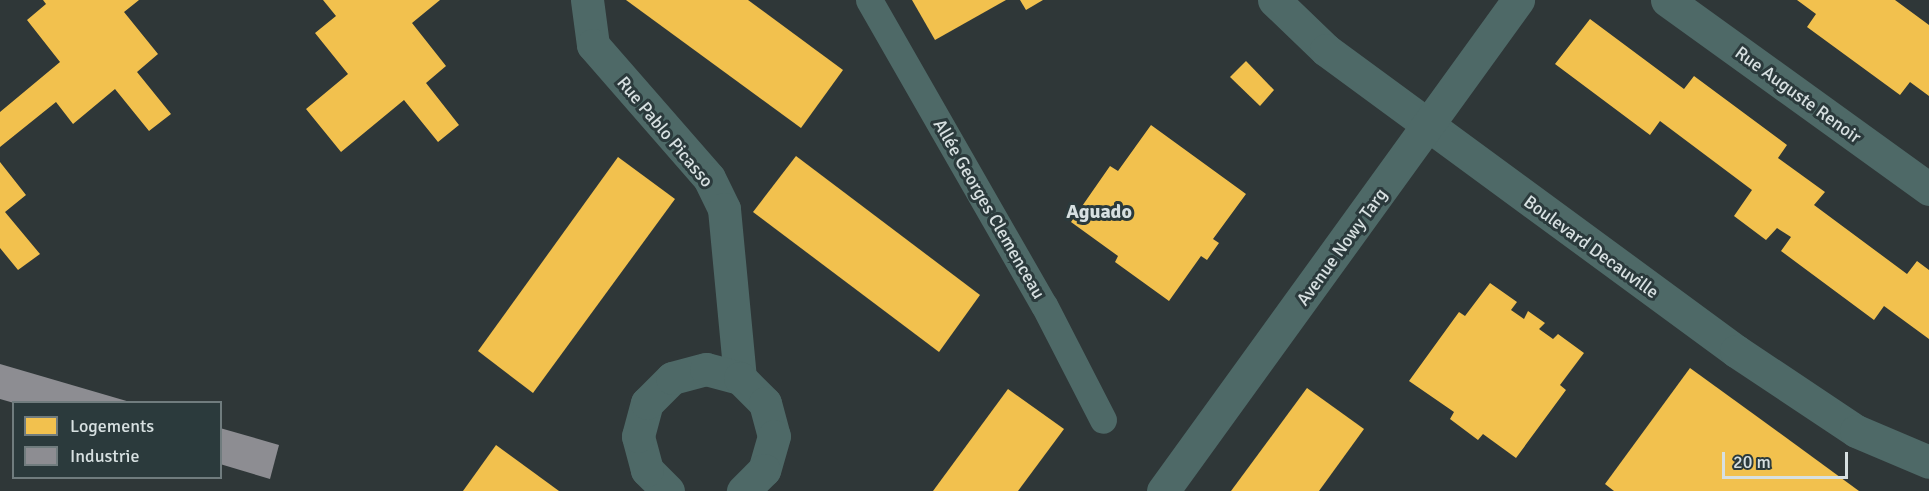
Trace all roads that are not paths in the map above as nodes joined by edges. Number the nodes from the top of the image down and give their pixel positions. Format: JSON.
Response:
{"nodes":[{"id":1,"x":587,"y":0,"type":"edge"},
{"id":2,"x":868,"y":0,"type":"edge"},
{"id":3,"x":1274,"y":0,"type":"edge"},
{"id":4,"x":1518,"y":0,"type":"edge"},
{"id":5,"x":1667,"y":0,"type":"edge"},
{"id":6,"x":1429,"y":128,"type":"junction"},
{"id":7,"x":1929,"y":189,"type":"edge"},
{"id":8,"x":740,"y":378,"type":"junction"},
{"id":9,"x":1103,"y":420,"type":"dead end"},
{"id":10,"x":1929,"y":462,"type":"edge"},
{"id":11,"x":668,"y":491,"type":"edge"},
{"id":12,"x":743,"y":491,"type":"edge"},
{"id":13,"x":1163,"y":491,"type":"edge"}],
"edges":[{"from":1,"to":8,"type":"street","name":"Rue Pablo Picasso"},
{"from":2,"to":9,"type":"street","name":"Allée Georges Clemenceau"},
{"from":3,"to":6,"type":"street","name":"Boulevard Decauville"},
{"from":4,"to":6,"type":"street","name":"Avenue Nowy Targ"},
{"from":5,"to":7,"type":"street","name":"Rue Auguste Renoir"},
{"from":6,"to":10,"type":"street","name":"Boulevard Decauville"},
{"from":6,"to":13,"type":"street","name":"Avenue Nowy Targ"},
{"from":8,"to":11,"type":"street"},
{"from":8,"to":12,"type":"street"}]}
